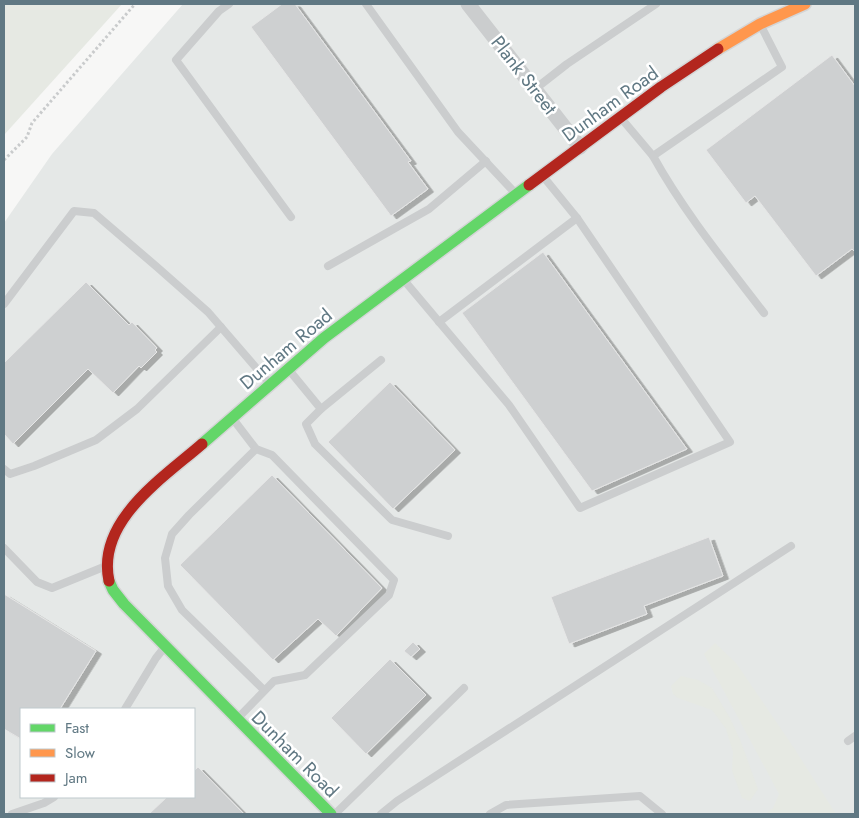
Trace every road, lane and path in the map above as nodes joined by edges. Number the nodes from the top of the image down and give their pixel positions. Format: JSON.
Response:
{"nodes":[{"id":1,"x":135,"y":4,"type":"edge"},
{"id":2,"x":229,"y":4,"type":"edge"},
{"id":3,"x":366,"y":4,"type":"edge"},
{"id":4,"x":468,"y":4,"type":"edge"},
{"id":5,"x":656,"y":4,"type":"edge"},
{"id":6,"x":805,"y":4,"type":"edge"},
{"id":7,"x":760,"y":24,"type":"junction"},
{"id":8,"x":535,"y":89,"type":"junction"},
{"id":9,"x":620,"y":118,"type":"junction"},
{"id":10,"x":580,"y":147,"type":"junction"},
{"id":11,"x":653,"y":156,"type":"junction"},
{"id":12,"x":4,"y":160,"type":"edge"},
{"id":13,"x":486,"y":161,"type":"junction"},
{"id":14,"x":542,"y":175,"type":"junction"},
{"id":15,"x":516,"y":194,"type":"junction"},
{"id":16,"x":291,"y":217,"type":"dead end"},
{"id":17,"x":577,"y":218,"type":"junction"},
{"id":18,"x":328,"y":266,"type":"dead end"},
{"id":19,"x":403,"y":279,"type":"junction"},
{"id":20,"x":4,"y":304,"type":"edge"},
{"id":21,"x":764,"y":313,"type":"dead end"},
{"id":22,"x":439,"y":322,"type":"junction"},
{"id":23,"x":221,"y":327,"type":"junction"},
{"id":24,"x":381,"y":360,"type":"dead end"},
{"id":25,"x":288,"y":369,"type":"junction"},
{"id":26,"x":270,"y":384,"type":"junction"},
{"id":27,"x":321,"y":409,"type":"junction"},
{"id":28,"x":232,"y":417,"type":"junction"},
{"id":29,"x":256,"y":449,"type":"junction"},
{"id":30,"x":4,"y":469,"type":"edge"},
{"id":31,"x":448,"y":536,"type":"dead end"},
{"id":32,"x":792,"y":546,"type":"dead end"},
{"id":33,"x":4,"y":548,"type":"edge"},
{"id":34,"x":107,"y":565,"type":"junction"},
{"id":35,"x":165,"y":646,"type":"junction"},
{"id":36,"x":464,"y":688,"type":"dead end"},
{"id":37,"x":264,"y":690,"type":"junction"},
{"id":38,"x":126,"y":708,"type":"edge"},
{"id":39,"x":237,"y":719,"type":"junction"},
{"id":40,"x":52,"y":798,"type":"edge"},
{"id":41,"x":12,"y":814,"type":"edge"},
{"id":42,"x":330,"y":814,"type":"edge"},
{"id":43,"x":335,"y":814,"type":"edge"},
{"id":44,"x":381,"y":814,"type":"edge"},
{"id":45,"x":490,"y":814,"type":"edge"},
{"id":46,"x":662,"y":814,"type":"edge"}],
"edges":[{"from":1,"to":12,"type":"path"},
{"from":2,"to":16,"type":"lane"},
{"from":3,"to":13,"type":"lane"},
{"from":4,"to":8,"type":"street","name":"Plank Street"},
{"from":5,"to":8,"type":"lane"},
{"from":6,"to":7,"type":"street","name":"Dunham Road"},
{"from":7,"to":9,"type":"street","name":"Dunham Road"},
{"from":7,"to":11,"type":"lane"},
{"from":8,"to":10,"type":"street","name":"Plank Street"},
{"from":9,"to":10,"type":"street","name":"Dunham Road"},
{"from":9,"to":11,"type":"lane"},
{"from":10,"to":14,"type":"street","name":"Dunham Road"},
{"from":11,"to":21,"type":"lane"},
{"from":13,"to":15,"type":"lane"},
{"from":13,"to":18,"type":"lane"},
{"from":14,"to":15,"type":"street","name":"Dunham Road"},
{"from":14,"to":17,"type":"lane"},
{"from":15,"to":19,"type":"street","name":"Dunham Road"},
{"from":17,"to":22,"type":"lane"},
{"from":17,"to":22,"type":"lane"},
{"from":19,"to":22,"type":"lane"},
{"from":19,"to":25,"type":"street","name":"Dunham Road"},
{"from":20,"to":23,"type":"lane"},
{"from":23,"to":26,"type":"lane"},
{"from":23,"to":30,"type":"lane"},
{"from":24,"to":27,"type":"lane"},
{"from":25,"to":26,"type":"street","name":"Dunham Road"},
{"from":25,"to":27,"type":"lane"},
{"from":26,"to":28,"type":"street","name":"Dunham Road"},
{"from":27,"to":31,"type":"lane"},
{"from":28,"to":29,"type":"lane"},
{"from":28,"to":34,"type":"street","name":"Dunham Road"},
{"from":29,"to":37,"type":"lane"},
{"from":29,"to":37,"type":"lane"},
{"from":32,"to":44,"type":"lane"},
{"from":33,"to":34,"type":"lane"},
{"from":34,"to":35,"type":"street","name":"Dunham Road"},
{"from":35,"to":38,"type":"lane"},
{"from":35,"to":39,"type":"street","name":"Dunham Road"},
{"from":36,"to":43,"type":"lane"},
{"from":37,"to":39,"type":"lane"},
{"from":39,"to":42,"type":"street","name":"Dunham Road"},
{"from":40,"to":41,"type":"lane"},
{"from":45,"to":46,"type":"lane"}]}
